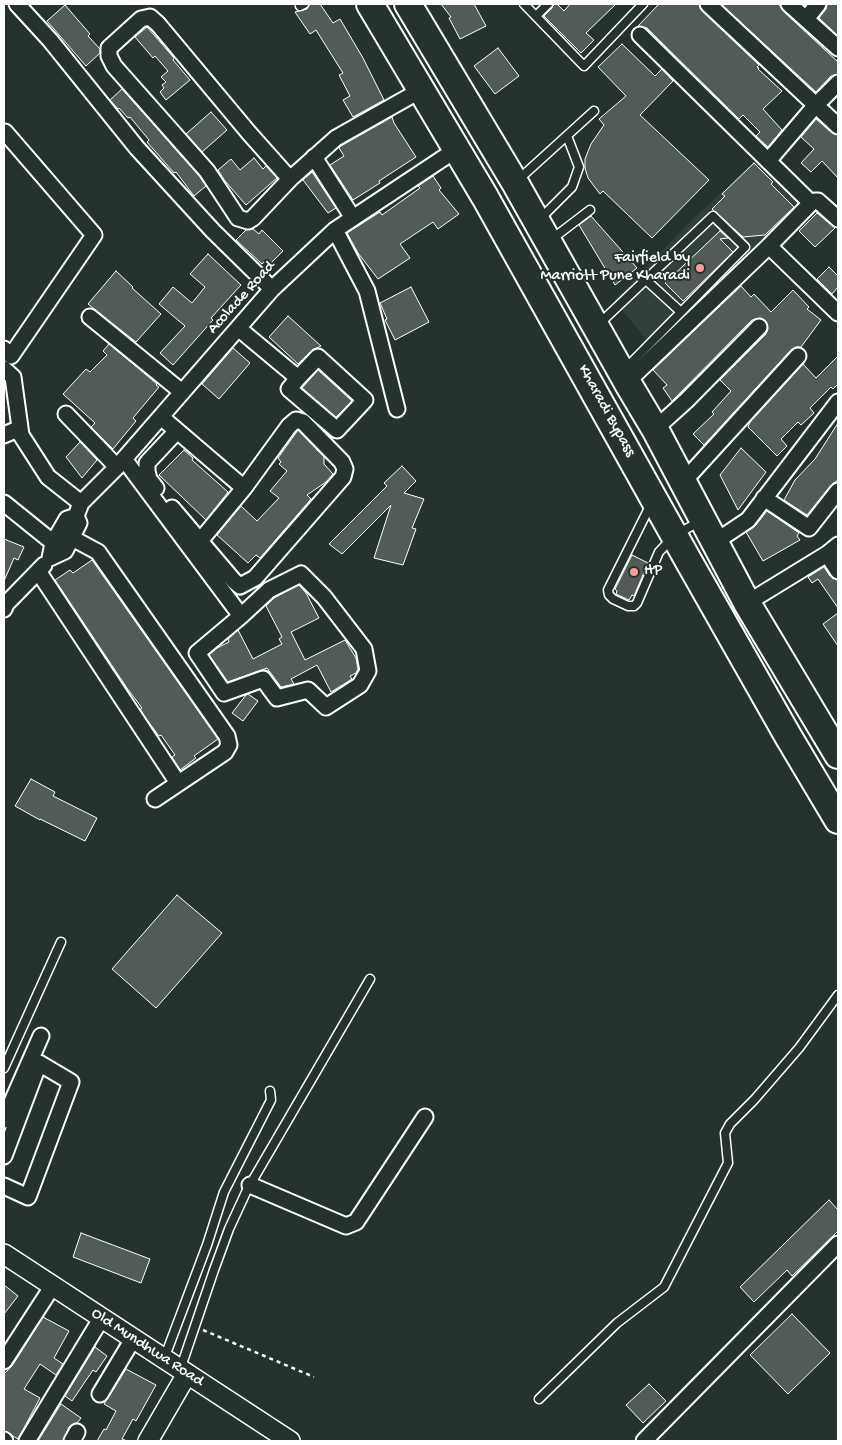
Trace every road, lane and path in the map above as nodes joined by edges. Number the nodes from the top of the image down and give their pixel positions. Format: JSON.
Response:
{"nodes":[{"id":1,"x":17,"y":4,"type":"edge"},
{"id":2,"x":370,"y":4,"type":"edge"},
{"id":3,"x":408,"y":4,"type":"edge"},
{"id":4,"x":524,"y":4,"type":"edge"},
{"id":5,"x":548,"y":4,"type":"edge"},
{"id":6,"x":643,"y":4,"type":"edge"},
{"id":7,"x":708,"y":4,"type":"edge"},
{"id":8,"x":789,"y":4,"type":"edge"},
{"id":9,"x":818,"y":4,"type":"edge"},
{"id":10,"x":536,"y":16,"type":"junction"},
{"id":11,"x":806,"y":19,"type":"junction"},
{"id":12,"x":640,"y":35,"type":"dead end"},
{"id":13,"x":837,"y":46,"type":"edge"},
{"id":14,"x":838,"y":82,"type":"edge"},
{"id":15,"x":421,"y":90,"type":"junction"},
{"id":16,"x":815,"y":106,"type":"junction"},
{"id":17,"x":594,"y":111,"type":"dead end"},
{"id":18,"x":838,"y":126,"type":"edge"},
{"id":19,"x":4,"y":133,"type":"edge"},
{"id":20,"x":567,"y":136,"type":"junction"},
{"id":21,"x":457,"y":149,"type":"junction"},
{"id":22,"x":314,"y":157,"type":"junction"},
{"id":23,"x":768,"y":161,"type":"junction"},
{"id":24,"x":290,"y":178,"type":"junction"},
{"id":25,"x":514,"y":182,"type":"junction"},
{"id":26,"x":811,"y":203,"type":"junction"},
{"id":27,"x":590,"y":210,"type":"dead end"},
{"id":28,"x":353,"y":218,"type":"junction"},
{"id":29,"x":838,"y":219,"type":"edge"},
{"id":30,"x":335,"y":230,"type":"junction"},
{"id":31,"x":542,"y":232,"type":"junction"},
{"id":32,"x":769,"y":246,"type":"junction"},
{"id":33,"x":646,"y":280,"type":"junction"},
{"id":34,"x":272,"y":289,"type":"junction"},
{"id":35,"x":681,"y":312,"type":"junction"},
{"id":36,"x":838,"y":313,"type":"edge"},
{"id":37,"x":90,"y":317,"type":"dead end"},
{"id":38,"x":759,"y":327,"type":"dead end"},
{"id":39,"x":238,"y":328,"type":"junction"},
{"id":40,"x":596,"y":328,"type":"junction"},
{"id":41,"x":4,"y":349,"type":"edge"},
{"id":42,"x":798,"y":356,"type":"dead end"},
{"id":43,"x":4,"y":368,"type":"edge"},
{"id":44,"x":624,"y":377,"type":"junction"},
{"id":45,"x":298,"y":378,"type":"junction"},
{"id":46,"x":182,"y":392,"type":"junction"},
{"id":47,"x":838,"y":402,"type":"edge"},
{"id":48,"x":396,"y":409,"type":"dead end"},
{"id":49,"x":66,"y":414,"type":"dead end"},
{"id":50,"x":161,"y":417,"type":"junction"},
{"id":51,"x":20,"y":428,"type":"junction"},
{"id":52,"x":655,"y":428,"type":"junction"},
{"id":53,"x":177,"y":431,"type":"junction"},
{"id":54,"x":4,"y":435,"type":"edge"},
{"id":55,"x":121,"y":463,"type":"junction"},
{"id":56,"x":683,"y":482,"type":"junction"},
{"id":57,"x":244,"y":488,"type":"junction"},
{"id":58,"x":838,"y":491,"type":"edge"},
{"id":59,"x":654,"y":498,"type":"junction"},
{"id":60,"x":764,"y":498,"type":"junction"},
{"id":61,"x":4,"y":503,"type":"edge"},
{"id":62,"x":79,"y":509,"type":"junction"},
{"id":63,"x":709,"y":531,"type":"junction"},
{"id":64,"x":674,"y":536,"type":"junction"},
{"id":65,"x":200,"y":541,"type":"junction"},
{"id":66,"x":60,"y":548,"type":"junction"},
{"id":67,"x":832,"y":550,"type":"edge"},
{"id":68,"x":38,"y":572,"type":"junction"},
{"id":69,"x":838,"y":572,"type":"edge"},
{"id":70,"x":747,"y":603,"type":"junction"},
{"id":71,"x":4,"y":609,"type":"edge"},
{"id":72,"x":241,"y":616,"type":"junction"},
{"id":73,"x":838,"y":755,"type":"edge"},
{"id":74,"x":178,"y":783,"type":"junction"},
{"id":75,"x":155,"y":799,"type":"dead end"},
{"id":76,"x":838,"y":820,"type":"edge"},
{"id":77,"x":60,"y":942,"type":"dead end"},
{"id":78,"x":370,"y":979,"type":"dead end"},
{"id":79,"x":838,"y":994,"type":"edge"},
{"id":80,"x":41,"y":1036,"type":"dead end"},
{"id":81,"x":4,"y":1068,"type":"edge"},
{"id":82,"x":270,"y":1091,"type":"dead end"},
{"id":83,"x":426,"y":1117,"type":"dead end"},
{"id":84,"x":4,"y":1120,"type":"edge"},
{"id":85,"x":4,"y":1156,"type":"edge"},
{"id":86,"x":250,"y":1185,"type":"junction"},
{"id":87,"x":4,"y":1186,"type":"edge"},
{"id":88,"x":838,"y":1244,"type":"edge"},
{"id":89,"x":4,"y":1254,"type":"edge"},
{"id":90,"x":52,"y":1287,"type":"junction"},
{"id":91,"x":101,"y":1319,"type":"junction"},
{"id":92,"x":195,"y":1327,"type":"junction"},
{"id":93,"x":133,"y":1339,"type":"junction"},
{"id":94,"x":164,"y":1359,"type":"junction"},
{"id":95,"x":4,"y":1361,"type":"edge"},
{"id":96,"x":184,"y":1372,"type":"junction"},
{"id":97,"x":314,"y":1377,"type":"dead end"},
{"id":98,"x":100,"y":1394,"type":"dead end"},
{"id":99,"x":539,"y":1399,"type":"dead end"},
{"id":100,"x":27,"y":1441,"type":"edge"},
{"id":101,"x":148,"y":1441,"type":"edge"},
{"id":102,"x":290,"y":1441,"type":"edge"},
{"id":103,"x":644,"y":1441,"type":"edge"}],
"edges":[{"from":1,"to":34,"type":"street"},
{"from":2,"to":15,"type":"highway","name":"Kharadi Bypass"},
{"from":3,"to":25,"type":"highway","name":"Kharadi Bypass"},
{"from":4,"to":10,"type":"lane"},
{"from":5,"to":10,"type":"lane"},
{"from":6,"to":10,"type":"lane"},
{"from":7,"to":16,"type":"street"},
{"from":8,"to":11,"type":"street"},
{"from":9,"to":11,"type":"street"},
{"from":11,"to":13,"type":"street"},
{"from":12,"to":23,"type":"street"},
{"from":14,"to":16,"type":"street"},
{"from":15,"to":21,"type":"highway","name":"Kharadi Bypass"},
{"from":15,"to":22,"type":"street"},
{"from":16,"to":18,"type":"street"},
{"from":16,"to":23,"type":"street"},
{"from":17,"to":20,"type":"lane"},
{"from":19,"to":41,"type":"street"},
{"from":20,"to":25,"type":"lane"},
{"from":20,"to":31,"type":"lane"},
{"from":21,"to":28,"type":"street","name":"Acolade Road"},
{"from":21,"to":59,"type":"highway","name":"Kharadi Bypass"},
{"from":22,"to":24,"type":"street"},
{"from":22,"to":28,"type":"street"},
{"from":23,"to":26,"type":"street"},
{"from":24,"to":24,"type":"street"},
{"from":25,"to":31,"type":"highway","name":"Kharadi Bypass"},
{"from":26,"to":29,"type":"street"},
{"from":26,"to":32,"type":"street"},
{"from":27,"to":31,"type":"lane"},
{"from":28,"to":30,"type":"street","name":"Acolade Road"},
{"from":30,"to":34,"type":"street","name":"Acolade Road"},
{"from":30,"to":48,"type":"street"},
{"from":31,"to":40,"type":"highway","name":"Kharadi Bypass"},
{"from":32,"to":36,"type":"street"},
{"from":32,"to":44,"type":"street"},
{"from":33,"to":35,"type":"lane"},
{"from":33,"to":35,"type":"lane"},
{"from":33,"to":40,"type":"lane"},
{"from":34,"to":39,"type":"street","name":"Acolade Road"},
{"from":35,"to":44,"type":"lane"},
{"from":37,"to":46,"type":"street"},
{"from":38,"to":52,"type":"street"},
{"from":39,"to":45,"type":"street"},
{"from":39,"to":46,"type":"street","name":"Acolade Road"},
{"from":40,"to":44,"type":"highway","name":"Kharadi Bypass"},
{"from":42,"to":56,"type":"street"},
{"from":43,"to":51,"type":"street"},
{"from":44,"to":52,"type":"highway","name":"Kharadi Bypass"},
{"from":45,"to":45,"type":"street"},
{"from":46,"to":50,"type":"street","name":"Acolade Road"},
{"from":47,"to":60,"type":"street"},
{"from":49,"to":55,"type":"street"},
{"from":50,"to":53,"type":"street"},
{"from":50,"to":55,"type":"street","name":"Acolade Road"},
{"from":51,"to":54,"type":"street"},
{"from":51,"to":62,"type":"street"},
{"from":52,"to":56,"type":"highway","name":"Kharadi Bypass"},
{"from":53,"to":57,"type":"street"},
{"from":53,"to":65,"type":"street"},
{"from":55,"to":62,"type":"street","name":"Acolade Road"},
{"from":55,"to":72,"type":"street"},
{"from":56,"to":63,"type":"highway","name":"Kharadi Bypass"},
{"from":57,"to":65,"type":"street"},
{"from":57,"to":65,"type":"street"},
{"from":58,"to":60,"type":"street"},
{"from":59,"to":64,"type":"highway","name":"Kharadi Bypass"},
{"from":59,"to":64,"type":"lane"},
{"from":60,"to":63,"type":"street"},
{"from":61,"to":66,"type":"street"},
{"from":62,"to":66,"type":"street","name":"Acolade Road"},
{"from":63,"to":64,"type":"lane"},
{"from":63,"to":70,"type":"highway","name":"Kharadi Bypass"},
{"from":64,"to":76,"type":"highway","name":"Kharadi Bypass"},
{"from":66,"to":68,"type":"street","name":"Acolade Road"},
{"from":66,"to":74,"type":"street"},
{"from":67,"to":69,"type":"street"},
{"from":67,"to":70,"type":"street"},
{"from":68,"to":71,"type":"street","name":"Acolade Road"},
{"from":68,"to":74,"type":"street"},
{"from":70,"to":73,"type":"highway","name":"Kharadi Bypass"},
{"from":72,"to":72,"type":"street"},
{"from":74,"to":75,"type":"street"},
{"from":77,"to":81,"type":"lane"},
{"from":78,"to":86,"type":"lane"},
{"from":79,"to":99,"type":"lane"},
{"from":80,"to":84,"type":"street"},
{"from":82,"to":94,"type":"lane"},
{"from":83,"to":86,"type":"street"},
{"from":85,"to":87,"type":"street"},
{"from":86,"to":92,"type":"lane"},
{"from":88,"to":103,"type":"street"},
{"from":89,"to":90,"type":"street","name":"Old Mundhwa Road"},
{"from":90,"to":91,"type":"street","name":"Old Mundhwa Road"},
{"from":90,"to":95,"type":"street"},
{"from":91,"to":93,"type":"street","name":"Old Mundhwa Road"},
{"from":91,"to":100,"type":"street"},
{"from":92,"to":96,"type":"lane"},
{"from":92,"to":97,"type":"path"},
{"from":93,"to":94,"type":"street","name":"Old Mundhwa Road"},
{"from":93,"to":98,"type":"street"},
{"from":94,"to":96,"type":"street","name":"Old Mundhwa Road"},
{"from":96,"to":101,"type":"street"},
{"from":96,"to":102,"type":"street","name":"Old Mundhwa Road"}]}
